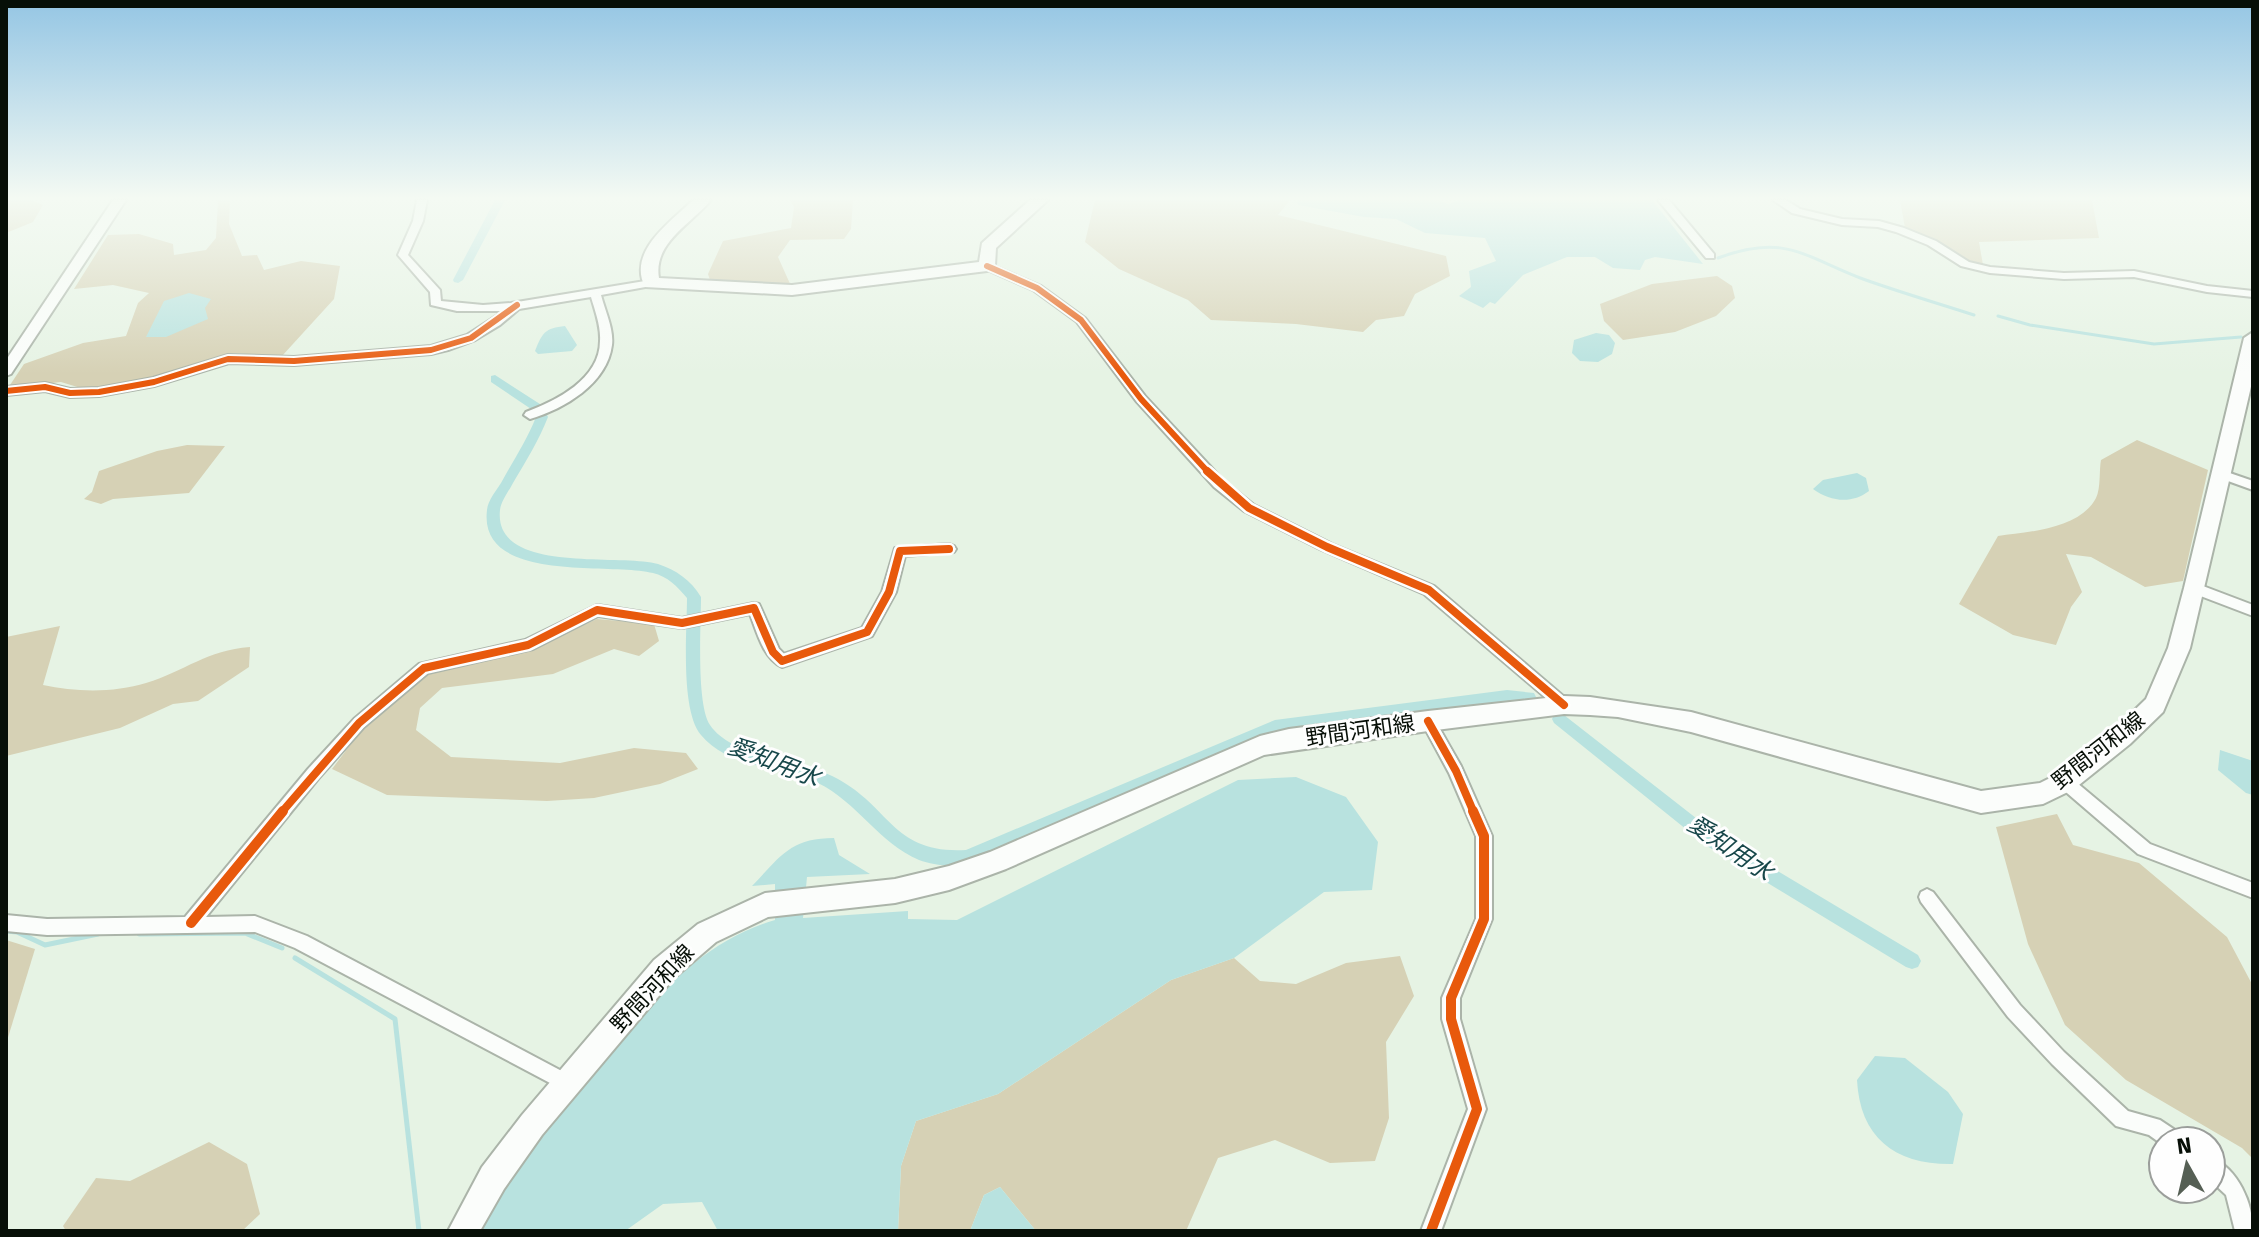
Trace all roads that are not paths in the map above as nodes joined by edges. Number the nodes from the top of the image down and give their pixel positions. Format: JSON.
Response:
{"nodes":[{"id":1,"x":82,"y":258,"type":"edge"},
{"id":2,"x":405,"y":258,"type":"edge"},
{"id":3,"x":651,"y":258,"type":"edge"},
{"id":4,"x":985,"y":258,"type":"edge"},
{"id":5,"x":1955,"y":258,"type":"edge"},
{"id":6,"x":987,"y":266,"type":"junction"},
{"id":7,"x":651,"y":283,"type":"junction"},
{"id":8,"x":595,"y":291,"type":"junction"},
{"id":9,"x":2253,"y":294,"type":"edge"},
{"id":10,"x":517,"y":305,"type":"junction"},
{"id":11,"x":2253,"y":338,"type":"edge"},
{"id":12,"x":6,"y":371,"type":"edge"},
{"id":13,"x":2248,"y":381,"type":"edge"},
{"id":14,"x":6,"y":391,"type":"edge"},
{"id":15,"x":530,"y":415,"type":"dead end"},
{"id":16,"x":2221,"y":474,"type":"junction"},
{"id":17,"x":2253,"y":486,"type":"edge"},
{"id":18,"x":949,"y":549,"type":"dead end"},
{"id":19,"x":2195,"y":588,"type":"junction"},
{"id":20,"x":2253,"y":611,"type":"edge"},
{"id":21,"x":1564,"y":705,"type":"junction"},
{"id":22,"x":1428,"y":721,"type":"junction"},
{"id":23,"x":2065,"y":782,"type":"junction"},
{"id":24,"x":2253,"y":891,"type":"edge"},
{"id":25,"x":1927,"y":897,"type":"dead end"},
{"id":26,"x":6,"y":923,"type":"edge"},
{"id":27,"x":191,"y":923,"type":"junction"},
{"id":28,"x":567,"y":1083,"type":"junction"},
{"id":29,"x":2147,"y":1125,"type":"edge"},
{"id":30,"x":2227,"y":1183,"type":"edge"},
{"id":31,"x":463,"y":1231,"type":"edge"},
{"id":32,"x":1431,"y":1231,"type":"edge"},
{"id":33,"x":2245,"y":1231,"type":"edge"}],
"edges":[{"from":1,"to":12,"type":"street"},
{"from":2,"to":10,"type":"street"},
{"from":3,"to":7,"type":"main road"},
{"from":4,"to":6,"type":"main road"},
{"from":5,"to":9,"type":"street"},
{"from":6,"to":7,"type":"main road"},
{"from":6,"to":21,"type":"street"},
{"from":7,"to":8,"type":"street"},
{"from":8,"to":10,"type":"street"},
{"from":8,"to":15,"type":"street"},
{"from":10,"to":14,"type":"street"},
{"from":11,"to":13,"type":"main road","name":"野間河和線"},
{"from":13,"to":16,"type":"main road","name":"野間河和線"},
{"from":16,"to":17,"type":"street"},
{"from":16,"to":19,"type":"main road","name":"野間河和線"},
{"from":18,"to":27,"type":"street"},
{"from":19,"to":20,"type":"street"},
{"from":19,"to":23,"type":"main road","name":"野間河和線"},
{"from":21,"to":22,"type":"main road","name":"野間河和線"},
{"from":21,"to":23,"type":"main road","name":"野間河和線"},
{"from":22,"to":28,"type":"main road","name":"野間河和線"},
{"from":22,"to":32,"type":"street"},
{"from":23,"to":24,"type":"street"},
{"from":25,"to":29,"type":"street"},
{"from":26,"to":27,"type":"street"},
{"from":27,"to":28,"type":"street"},
{"from":28,"to":31,"type":"main road","name":"野間河和線"},
{"from":30,"to":33,"type":"street"}]}
